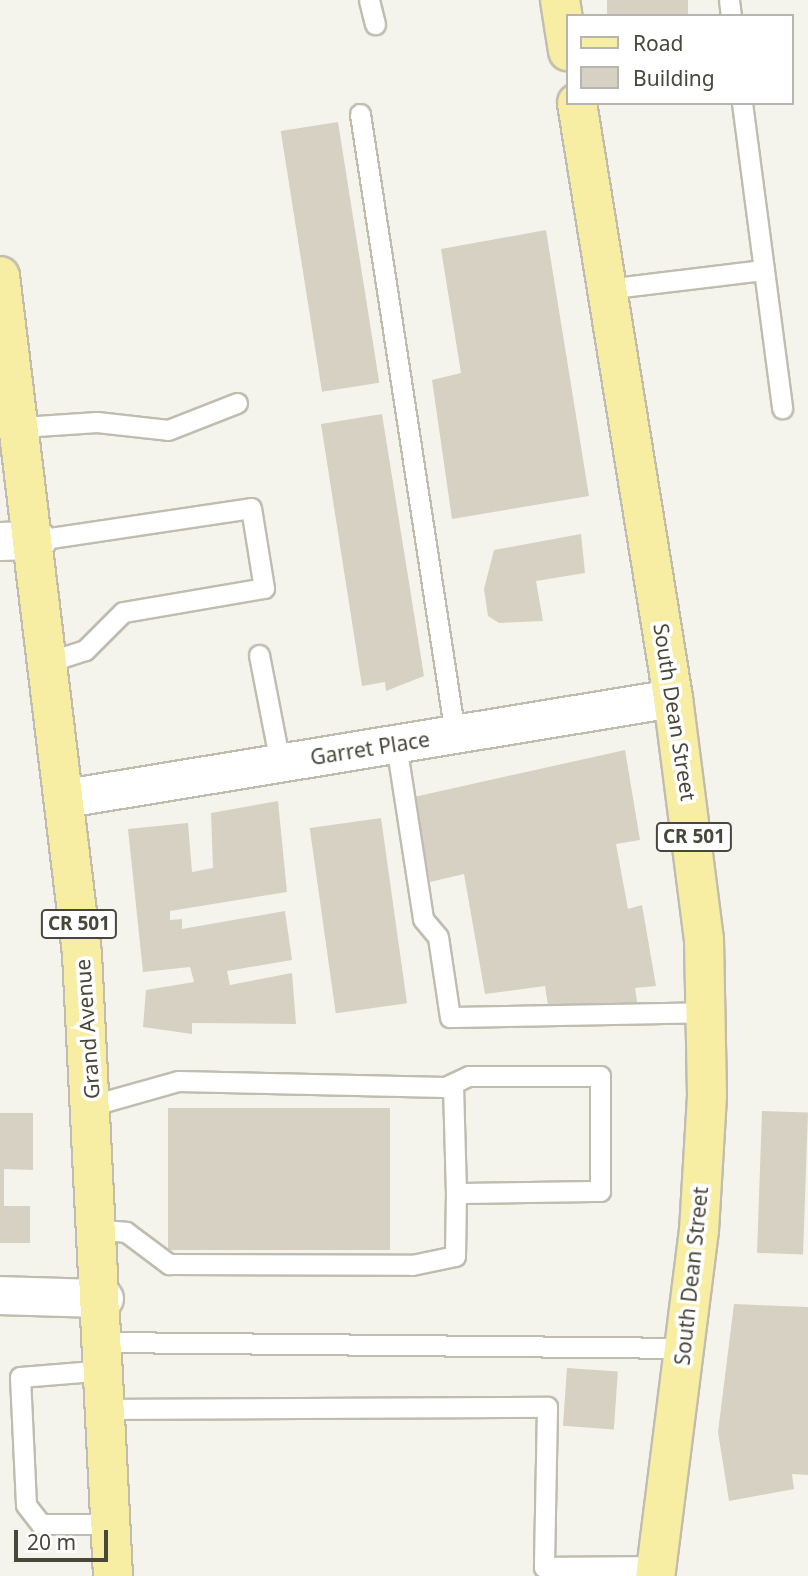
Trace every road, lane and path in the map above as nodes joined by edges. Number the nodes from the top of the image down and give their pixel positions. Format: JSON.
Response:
{"nodes":[{"id":1,"x":369,"y":0,"type":"edge"},
{"id":2,"x":560,"y":0,"type":"edge"},
{"id":3,"x":375,"y":24,"type":"dead end"},
{"id":4,"x":566,"y":38,"type":"edge"},
{"id":5,"x":577,"y":105,"type":"edge"},
{"id":6,"x":742,"y":105,"type":"edge"},
{"id":7,"x":360,"y":114,"type":"dead end"},
{"id":8,"x":764,"y":270,"type":"junction"},
{"id":9,"x":0,"y":276,"type":"edge"},
{"id":10,"x":606,"y":289,"type":"junction"},
{"id":11,"x":237,"y":404,"type":"dead end"},
{"id":12,"x":782,"y":408,"type":"dead end"},
{"id":13,"x":22,"y":427,"type":"junction"},
{"id":14,"x":18,"y":540,"type":"edge"},
{"id":15,"x":259,"y":655,"type":"dead end"},
{"id":16,"x":51,"y":661,"type":"junction"},
{"id":17,"x":673,"y":698,"type":"junction"},
{"id":18,"x":455,"y":734,"type":"junction"},
{"id":19,"x":396,"y":744,"type":"junction"},
{"id":20,"x":280,"y":763,"type":"junction"},
{"id":21,"x":66,"y":798,"type":"junction"},
{"id":22,"x":707,"y":1012,"type":"junction"},
{"id":23,"x":453,"y":1084,"type":"junction"},
{"id":24,"x":93,"y":1105,"type":"junction"},
{"id":25,"x":456,"y":1193,"type":"junction"},
{"id":26,"x":100,"y":1230,"type":"junction"},
{"id":27,"x":0,"y":1295,"type":"edge"},
{"id":28,"x":104,"y":1298,"type":"junction"},
{"id":29,"x":684,"y":1348,"type":"junction"},
{"id":30,"x":106,"y":1356,"type":"junction"},
{"id":31,"x":107,"y":1409,"type":"junction"},
{"id":32,"x":111,"y":1524,"type":"junction"},
{"id":33,"x":655,"y":1571,"type":"edge"},
{"id":34,"x":544,"y":1572,"type":"edge"},
{"id":35,"x":113,"y":1576,"type":"edge"}],
"edges":[{"from":1,"to":3,"type":"lane"},
{"from":2,"to":4,"type":"main road"},
{"from":5,"to":10,"type":"main road","name":"South Dean Street","number":"CR 501"},
{"from":6,"to":8,"type":"lane"},
{"from":7,"to":18,"type":"lane"},
{"from":8,"to":10,"type":"lane"},
{"from":8,"to":12,"type":"lane"},
{"from":9,"to":13,"type":"main road","name":"Grand Avenue","number":"CR 501"},
{"from":10,"to":17,"type":"main road","name":"South Dean Street","number":"CR 501"},
{"from":11,"to":13,"type":"lane"},
{"from":13,"to":14,"type":"main road","name":"Grand Avenue","number":"CR 501"},
{"from":14,"to":16,"type":"main road","name":"Grand Avenue","number":"CR 501"},
{"from":14,"to":16,"type":"lane"},
{"from":15,"to":20,"type":"lane"},
{"from":16,"to":21,"type":"main road","name":"Grand Avenue","number":"CR 501"},
{"from":17,"to":18,"type":"street","name":"Garret Place"},
{"from":17,"to":22,"type":"main road","name":"South Dean Street","number":"CR 501"},
{"from":18,"to":19,"type":"street","name":"Garret Place"},
{"from":19,"to":20,"type":"street","name":"Garret Place"},
{"from":19,"to":22,"type":"lane"},
{"from":20,"to":21,"type":"street","name":"Garret Place"},
{"from":21,"to":24,"type":"main road","name":"Grand Avenue","number":"CR 501"},
{"from":22,"to":29,"type":"main road","name":"South Dean Street","number":"CR 501"},
{"from":23,"to":24,"type":"lane"},
{"from":23,"to":25,"type":"lane"},
{"from":23,"to":25,"type":"lane"},
{"from":24,"to":26,"type":"main road","name":"Grand Avenue","number":"CR 501"},
{"from":25,"to":26,"type":"lane"},
{"from":26,"to":28,"type":"main road","name":"Grand Avenue","number":"CR 501"},
{"from":27,"to":28,"type":"street"},
{"from":28,"to":30,"type":"main road","name":"Grand Avenue","number":"CR 501"},
{"from":29,"to":30,"type":"lane"},
{"from":29,"to":33,"type":"main road","name":"South Dean Street","number":"CR 501"},
{"from":30,"to":31,"type":"main road","name":"Grand Avenue","number":"CR 501"},
{"from":30,"to":32,"type":"lane"},
{"from":31,"to":32,"type":"main road","name":"Grand Avenue","number":"CR 501"},
{"from":31,"to":34,"type":"lane"},
{"from":32,"to":35,"type":"main road","name":"Grand Avenue","number":"CR 501"},
{"from":33,"to":34,"type":"lane"}]}
